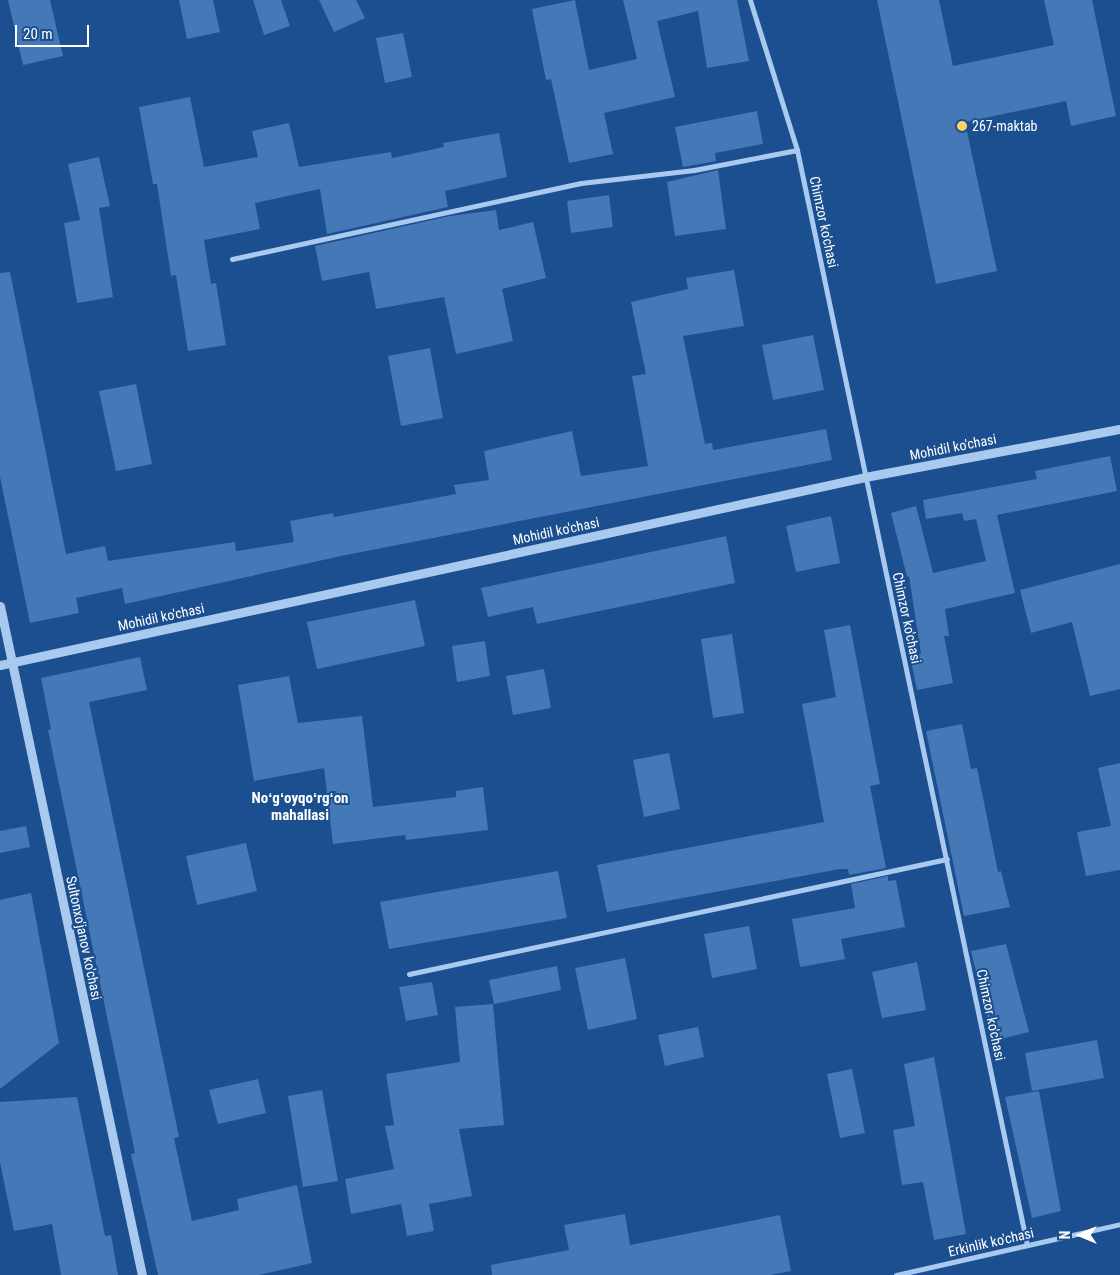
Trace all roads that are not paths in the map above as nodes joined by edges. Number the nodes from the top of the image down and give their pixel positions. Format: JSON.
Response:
{"nodes":[{"id":1,"x":750,"y":0,"type":"edge"},
{"id":2,"x":797,"y":150,"type":"junction"},
{"id":3,"x":232,"y":259,"type":"dead end"},
{"id":4,"x":1120,"y":429,"type":"edge"},
{"id":5,"x":865,"y":478,"type":"junction"},
{"id":6,"x":0,"y":606,"type":"edge"},
{"id":7,"x":12,"y":663,"type":"junction"},
{"id":8,"x":0,"y":666,"type":"edge"},
{"id":9,"x":947,"y":858,"type":"junction"},
{"id":10,"x":409,"y":974,"type":"dead end"},
{"id":11,"x":1120,"y":1224,"type":"edge"},
{"id":12,"x":1027,"y":1245,"type":"junction"},
{"id":13,"x":142,"y":1275,"type":"edge"},
{"id":14,"x":896,"y":1275,"type":"edge"}],
"edges":[{"from":1,"to":2,"type":"street","name":"Chimzor ko'chasi"},
{"from":2,"to":3,"type":"street"},
{"from":2,"to":5,"type":"street","name":"Chimzor ko'chasi"},
{"from":4,"to":5,"type":"street","name":"Mohidil ko'chasi"},
{"from":5,"to":7,"type":"street","name":"Mohidil ko'chasi"},
{"from":5,"to":9,"type":"street","name":"Chimzor ko'chasi"},
{"from":6,"to":7,"type":"street","name":"Sultonxo'janov ko'chasi"},
{"from":7,"to":8,"type":"street","name":"Mohidil ko'chasi"},
{"from":7,"to":13,"type":"street","name":"Sultonxo'janov ko'chasi"},
{"from":9,"to":10,"type":"street"},
{"from":9,"to":12,"type":"street","name":"Chimzor ko'chasi"},
{"from":11,"to":12,"type":"street","name":"Erkinlik ko'chasi"},
{"from":12,"to":14,"type":"street","name":"Erkinlik ko'chasi"}]}
